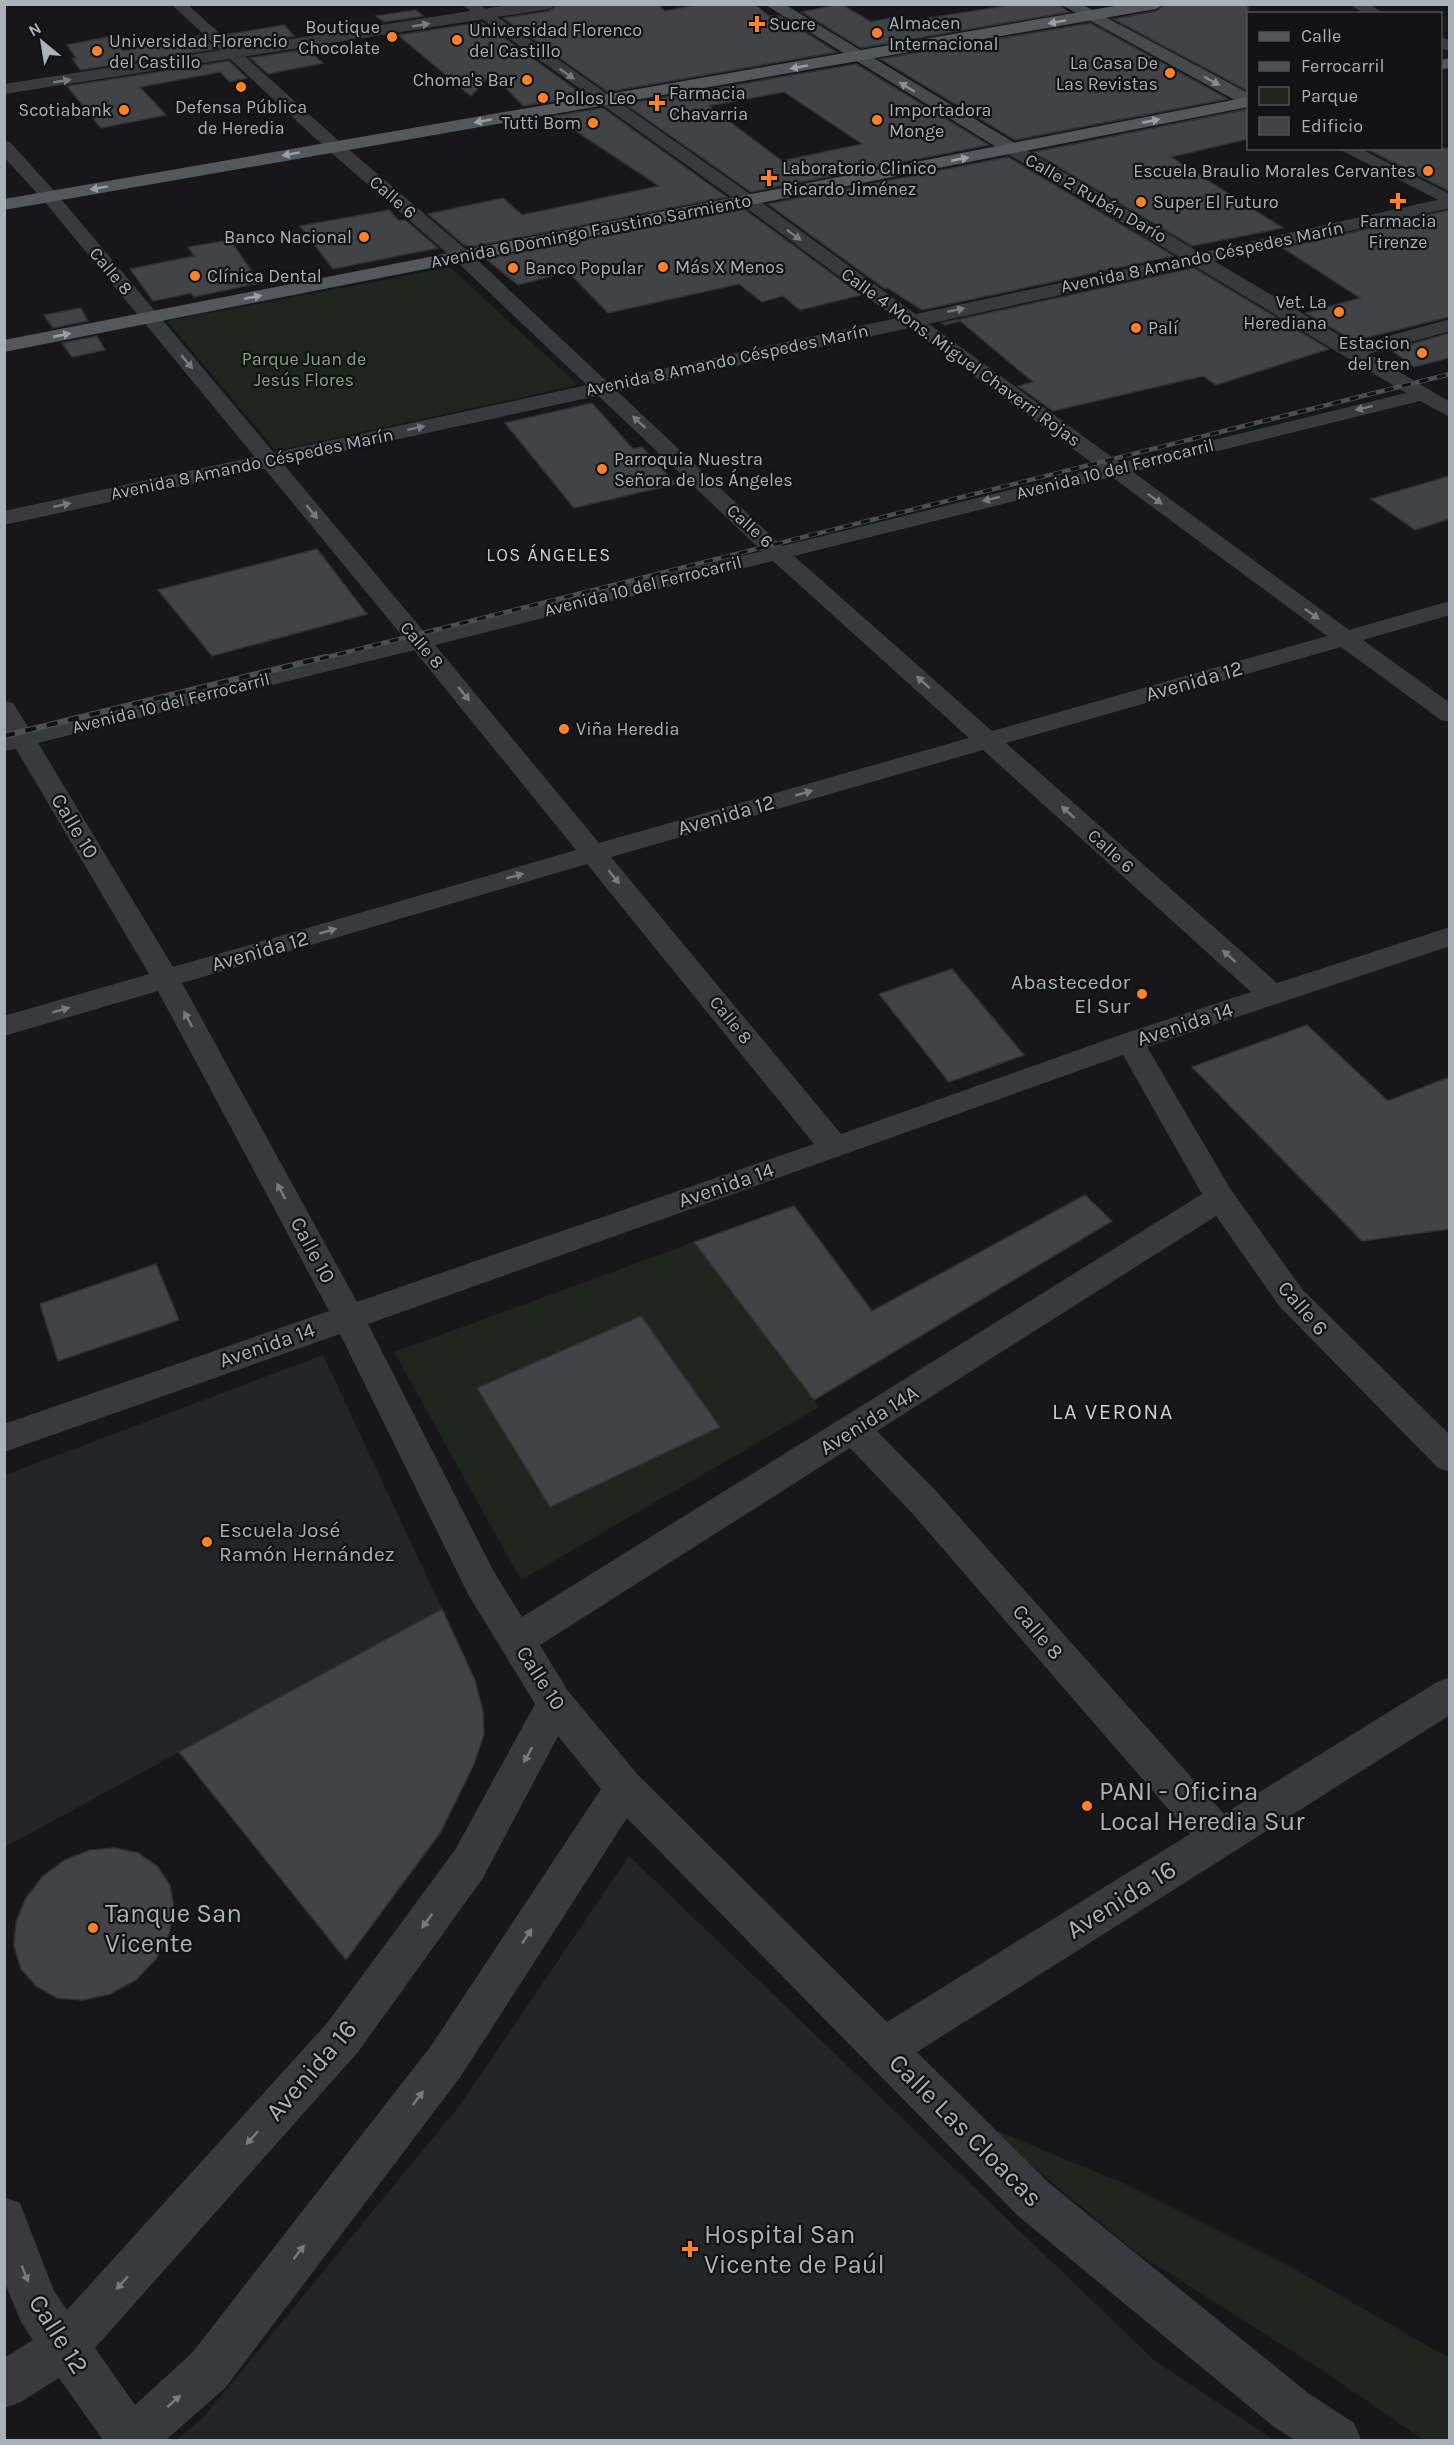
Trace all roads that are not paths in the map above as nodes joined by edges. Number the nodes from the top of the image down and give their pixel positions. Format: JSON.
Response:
{"nodes":[{"id":1,"x":178,"y":4,"type":"edge"},
{"id":2,"x":468,"y":4,"type":"edge"},
{"id":3,"x":549,"y":4,"type":"edge"},
{"id":4,"x":772,"y":4,"type":"edge"},
{"id":5,"x":1068,"y":4,"type":"edge"},
{"id":6,"x":1156,"y":4,"type":"edge"},
{"id":7,"x":1357,"y":4,"type":"edge"},
{"id":8,"x":1373,"y":12,"type":"edge"},
{"id":9,"x":483,"y":15,"type":"junction"},
{"id":10,"x":1090,"y":16,"type":"junction"},
{"id":11,"x":232,"y":55,"type":"junction"},
{"id":12,"x":857,"y":57,"type":"junction"},
{"id":13,"x":4,"y":89,"type":"edge"},
{"id":14,"x":604,"y":100,"type":"junction"},
{"id":15,"x":1247,"y":100,"type":"edge"},
{"id":16,"x":1247,"y":101,"type":"edge"},
{"id":17,"x":4,"y":146,"type":"edge"},
{"id":18,"x":334,"y":146,"type":"junction"},
{"id":19,"x":1012,"y":149,"type":"junction"},
{"id":20,"x":1349,"y":150,"type":"edge"},
{"id":21,"x":50,"y":197,"type":"junction"},
{"id":22,"x":747,"y":200,"type":"junction"},
{"id":23,"x":1449,"y":202,"type":"edge"},
{"id":24,"x":4,"y":205,"type":"edge"},
{"id":25,"x":462,"y":256,"type":"junction"},
{"id":26,"x":1199,"y":259,"type":"junction"},
{"id":27,"x":150,"y":317,"type":"junction"},
{"id":28,"x":910,"y":320,"type":"junction"},
{"id":29,"x":1449,"y":325,"type":"edge"},
{"id":30,"x":4,"y":346,"type":"edge"},
{"id":31,"x":1354,"y":352,"type":"junction"},
{"id":32,"x":602,"y":387,"type":"junction"},
{"id":33,"x":1421,"y":395,"type":"junction"},
{"id":34,"x":1449,"y":411,"type":"edge"},
{"id":35,"x":269,"y":460,"type":"junction"},
{"id":36,"x":1104,"y":462,"type":"junction"},
{"id":37,"x":4,"y":518,"type":"edge"},
{"id":38,"x":771,"y":546,"type":"junction"},
{"id":39,"x":1449,"y":608,"type":"edge"},
{"id":40,"x":414,"y":635,"type":"junction"},
{"id":41,"x":1344,"y":638,"type":"junction"},
{"id":42,"x":1449,"y":715,"type":"edge"},
{"id":43,"x":10,"y":729,"type":"edge"},
{"id":44,"x":987,"y":740,"type":"junction"},
{"id":45,"x":594,"y":853,"type":"junction"},
{"id":46,"x":1449,"y":936,"type":"edge"},
{"id":47,"x":166,"y":979,"type":"junction"},
{"id":48,"x":1272,"y":995,"type":"junction"},
{"id":49,"x":4,"y":1026,"type":"edge"},
{"id":50,"x":1130,"y":1042,"type":"junction"},
{"id":51,"x":835,"y":1148,"type":"junction"},
{"id":52,"x":1220,"y":1198,"type":"junction"},
{"id":53,"x":348,"y":1316,"type":"junction"},
{"id":54,"x":854,"y":1430,"type":"junction"},
{"id":55,"x":4,"y":1438,"type":"edge"},
{"id":56,"x":1449,"y":1458,"type":"edge"},
{"id":57,"x":517,"y":1640,"type":"junction"},
{"id":58,"x":1449,"y":1694,"type":"edge"},
{"id":59,"x":555,"y":1703,"type":"junction"},
{"id":60,"x":624,"y":1788,"type":"junction"},
{"id":61,"x":1219,"y":1838,"type":"junction"},
{"id":62,"x":885,"y":2048,"type":"junction"},
{"id":63,"x":4,"y":2219,"type":"edge"},
{"id":64,"x":64,"y":2348,"type":"junction"},
{"id":65,"x":4,"y":2385,"type":"edge"},
{"id":66,"x":131,"y":2440,"type":"edge"},
{"id":67,"x":1337,"y":2440,"type":"edge"}],
"edges":[{"from":1,"to":11,"type":"street","name":"Calle 6"},
{"from":2,"to":9,"type":"street","name":"Calle 4 Mons. Miguel Chaverri Rojas"},
{"from":3,"to":9,"type":"street"},
{"from":4,"to":12,"type":"main road","name":"Calle 2 Rubén Darío"},
{"from":5,"to":10,"type":"main road"},
{"from":6,"to":10,"type":"main road"},
{"from":7,"to":8,"type":"street"},
{"from":11,"to":9,"type":"street","one_way":true},
{"from":9,"to":14,"type":"street","name":"Calle 4 Mons. Miguel Chaverri Rojas","one_way":true},
{"from":10,"to":12,"type":"main road","one_way":true},
{"from":10,"to":15,"type":"main road","one_way":true},
{"from":13,"to":11,"type":"street","one_way":true},
{"from":11,"to":18,"type":"street","name":"Calle 6"},
{"from":12,"to":14,"type":"main road","one_way":true},
{"from":19,"to":12,"type":"main road","name":"Calle 2 Rubén Darío","one_way":true},
{"from":14,"to":18,"type":"main road","one_way":true},
{"from":14,"to":22,"type":"street","name":"Calle 4 Mons. Miguel Chaverri Rojas"},
{"from":19,"to":16,"type":"main road","name":"Avenida 6 Domingo Faustino Sarmiento","one_way":true},
{"from":17,"to":21,"type":"street","name":"Calle 8"},
{"from":18,"to":21,"type":"main road","one_way":true},
{"from":18,"to":25,"type":"street","name":"Calle 6"},
{"from":22,"to":19,"type":"main road","name":"Avenida 6 Domingo Faustino Sarmiento","one_way":true},
{"from":19,"to":26,"type":"street","name":"Calle 2 Rubén Darío"},
{"from":20,"to":23,"type":"street"},
{"from":21,"to":24,"type":"main road"},
{"from":21,"to":27,"type":"street","name":"Calle 8"},
{"from":22,"to":25,"type":"main road","name":"Avenida 6 Domingo Faustino Sarmiento"},
{"from":22,"to":28,"type":"street","name":"Calle 4 Mons. Miguel Chaverri Rojas","one_way":true},
{"from":23,"to":26,"type":"street","name":"Avenida 8 Amando Céspedes Marín"},
{"from":27,"to":25,"type":"main road","name":"Avenida 6 Domingo Faustino Sarmiento","one_way":true},
{"from":25,"to":32,"type":"street","name":"Calle 6"},
{"from":28,"to":26,"type":"street","name":"Avenida 8 Amando Céspedes Marín","one_way":true},
{"from":26,"to":31,"type":"street","name":"Calle 2 Rubén Darío"},
{"from":30,"to":27,"type":"main road","name":"Avenida 6 Domingo Faustino Sarmiento","one_way":true},
{"from":27,"to":35,"type":"street","name":"Calle 8","one_way":true},
{"from":28,"to":32,"type":"street","name":"Avenida 8 Amando Céspedes Marín"},
{"from":28,"to":36,"type":"street","name":"Calle 4 Mons. Miguel Chaverri Rojas"},
{"from":29,"to":31,"type":"street"},
{"from":31,"to":33,"type":"street","name":"Calle 2 Rubén Darío"},
{"from":35,"to":32,"type":"street","name":"Avenida 8 Amando Céspedes Marín","one_way":true},
{"from":38,"to":32,"type":"street","name":"Calle 6","one_way":true},
{"from":33,"to":34,"type":"street","name":"Calle 2 Rubén Darío"},
{"from":33,"to":36,"type":"street","name":"Avenida 10 del Ferrocarril","one_way":true},
{"from":37,"to":35,"type":"street","name":"Avenida 8 Amando Céspedes Marín","one_way":true},
{"from":35,"to":40,"type":"street","name":"Calle 8","one_way":true},
{"from":36,"to":38,"type":"street","name":"Avenida 10 del Ferrocarril","one_way":true},
{"from":36,"to":41,"type":"street","name":"Calle 4 Mons. Miguel Chaverri Rojas","one_way":true},
{"from":38,"to":40,"type":"street","name":"Avenida 10 del Ferrocarril"},
{"from":44,"to":38,"type":"street","name":"Calle 6","one_way":true},
{"from":39,"to":41,"type":"street","name":"Avenida 12"},
{"from":40,"to":43,"type":"street","name":"Avenida 10 del Ferrocarril"},
{"from":40,"to":45,"type":"street","name":"Calle 8","one_way":true},
{"from":41,"to":42,"type":"street","name":"Calle 4 Mons. Miguel Chaverri Rojas"},
{"from":41,"to":44,"type":"street","name":"Avenida 12"},
{"from":43,"to":47,"type":"street","name":"Calle 10"},
{"from":45,"to":44,"type":"street","name":"Avenida 12","one_way":true},
{"from":48,"to":44,"type":"street","name":"Calle 6","one_way":true},
{"from":47,"to":45,"type":"street","name":"Avenida 12","one_way":true},
{"from":45,"to":51,"type":"street","name":"Calle 8","one_way":true},
{"from":46,"to":48,"type":"street","name":"Avenida 14"},
{"from":49,"to":47,"type":"street","name":"Avenida 12","one_way":true},
{"from":53,"to":47,"type":"street","name":"Calle 10","one_way":true},
{"from":48,"to":50,"type":"street","name":"Avenida 14"},
{"from":50,"to":51,"type":"street","name":"Avenida 14"},
{"from":50,"to":52,"type":"street","name":"Calle 6"},
{"from":51,"to":53,"type":"street","name":"Avenida 14"},
{"from":52,"to":54,"type":"street","name":"Avenida 14A"},
{"from":52,"to":56,"type":"street","name":"Calle 6"},
{"from":53,"to":55,"type":"street","name":"Avenida 14"},
{"from":53,"to":57,"type":"street","name":"Calle 10"},
{"from":54,"to":57,"type":"street","name":"Avenida 14A"},
{"from":54,"to":61,"type":"street","name":"Calle 8"},
{"from":57,"to":59,"type":"street","name":"Calle 10"},
{"from":58,"to":61,"type":"street","name":"Avenida 16"},
{"from":59,"to":60,"type":"street","name":"Calle 10"},
{"from":59,"to":64,"type":"street","name":"Avenida 16","one_way":true},
{"from":60,"to":62,"type":"street","name":"Calle Las Cloacas"},
{"from":66,"to":60,"type":"street","one_way":true},
{"from":61,"to":62,"type":"street","name":"Avenida 16"},
{"from":62,"to":67,"type":"street","name":"Calle Las Cloacas"},
{"from":63,"to":64,"type":"street","name":"Calle 12","one_way":true},
{"from":64,"to":65,"type":"street","name":"Avenida 16"},
{"from":64,"to":66,"type":"street","name":"Calle 12"}]}
